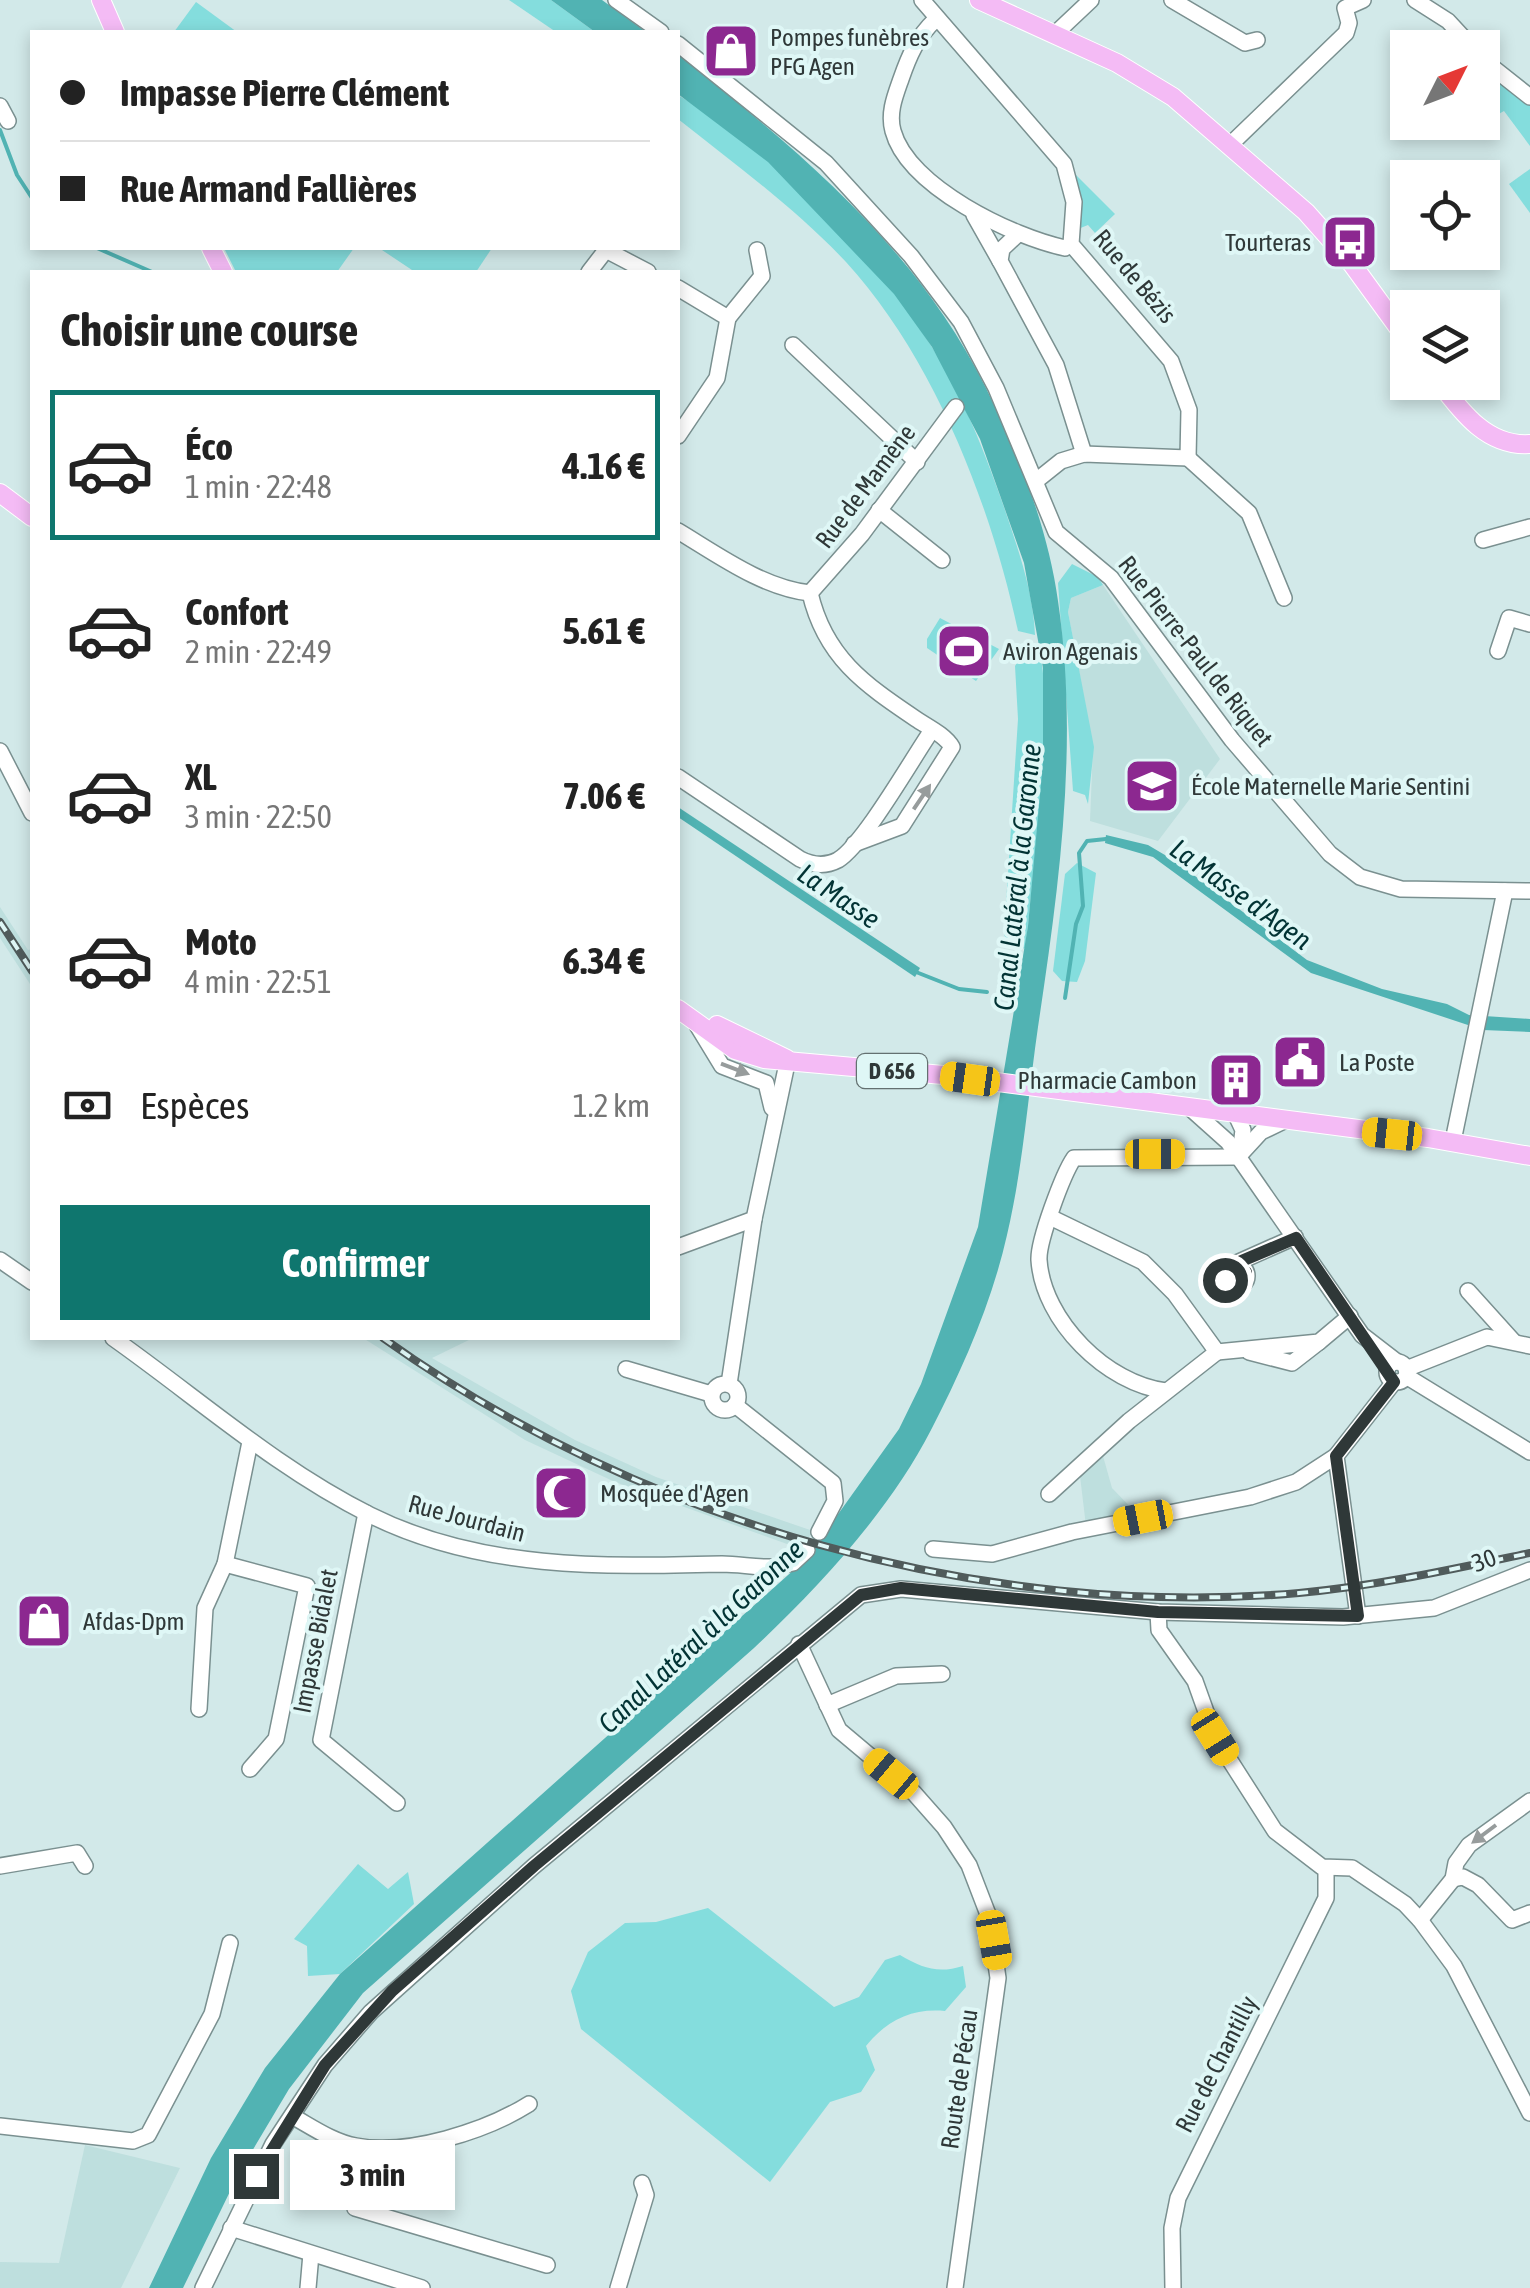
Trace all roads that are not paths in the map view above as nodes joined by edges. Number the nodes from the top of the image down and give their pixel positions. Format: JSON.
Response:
{"nodes":[{"id":1,"x":100,"y":0,"type":"edge"},
{"id":2,"x":616,"y":0,"type":"edge"},
{"id":3,"x":979,"y":0,"type":"edge"},
{"id":4,"x":1091,"y":0,"type":"edge"},
{"id":5,"x":1172,"y":0,"type":"edge"},
{"id":6,"x":1363,"y":0,"type":"edge"},
{"id":7,"x":1415,"y":0,"type":"edge"},
{"id":8,"x":928,"y":8,"type":"edge"},
{"id":9,"x":114,"y":30,"type":"edge"},
{"id":10,"x":658,"y":30,"type":"edge"},
{"id":11,"x":1456,"y":30,"type":"edge"},
{"id":12,"x":1056,"y":33,"type":"junction"},
{"id":13,"x":1257,"y":40,"type":"dead end"},
{"id":14,"x":680,"y":46,"type":"edge"},
{"id":15,"x":1500,"y":74,"type":"edge"},
{"id":16,"x":1530,"y":98,"type":"edge"},
{"id":17,"x":1232,"y":144,"type":"junction"},
{"id":18,"x":974,"y":215,"type":"junction"},
{"id":19,"x":1018,"y":234,"type":"junction"},
{"id":20,"x":1072,"y":244,"type":"junction"},
{"id":21,"x":606,"y":250,"type":"edge"},
{"id":22,"x":609,"y":250,"type":"edge"},
{"id":23,"x":757,"y":250,"type":"dead end"},
{"id":24,"x":1000,"y":261,"type":"junction"},
{"id":25,"x":591,"y":270,"type":"edge"},
{"id":26,"x":644,"y":270,"type":"edge"},
{"id":27,"x":680,"y":289,"type":"edge"},
{"id":28,"x":1390,"y":317,"type":"edge"},
{"id":29,"x":728,"y":318,"type":"junction"},
{"id":30,"x":794,"y":345,"type":"dead end"},
{"id":31,"x":1455,"y":400,"type":"edge"},
{"id":32,"x":956,"y":407,"type":"dead end"},
{"id":33,"x":680,"y":433,"type":"edge"},
{"id":34,"x":1530,"y":444,"type":"edge"},
{"id":35,"x":1084,"y":454,"type":"junction"},
{"id":36,"x":1188,"y":458,"type":"junction"},
{"id":37,"x":917,"y":462,"type":"junction"},
{"id":38,"x":1036,"y":481,"type":"junction"},
{"id":39,"x":1,"y":492,"type":"edge"},
{"id":40,"x":879,"y":510,"type":"junction"},
{"id":41,"x":30,"y":516,"type":"edge"},
{"id":42,"x":1530,"y":527,"type":"edge"},
{"id":43,"x":680,"y":533,"type":"edge"},
{"id":44,"x":1484,"y":540,"type":"dead end"},
{"id":45,"x":942,"y":560,"type":"dead end"},
{"id":46,"x":810,"y":593,"type":"junction"},
{"id":47,"x":1284,"y":598,"type":"dead end"},
{"id":48,"x":1530,"y":624,"type":"edge"},
{"id":49,"x":1498,"y":650,"type":"dead end"},
{"id":50,"x":932,"y":730,"type":"junction"},
{"id":51,"x":0,"y":752,"type":"edge"},
{"id":52,"x":680,"y":779,"type":"edge"},
{"id":53,"x":30,"y":809,"type":"edge"},
{"id":54,"x":873,"y":817,"type":"junction"},
{"id":55,"x":882,"y":833,"type":"junction"},
{"id":56,"x":854,"y":844,"type":"junction"},
{"id":57,"x":1530,"y":891,"type":"edge"},
{"id":58,"x":1505,"y":892,"type":"junction"},
{"id":59,"x":680,"y":998,"type":"edge"},
{"id":60,"x":691,"y":1019,"type":"edge"},
{"id":61,"x":726,"y":1032,"type":"junction"},
{"id":62,"x":788,"y":1059,"type":"junction"},
{"id":63,"x":1190,"y":1108,"type":"junction"},
{"id":64,"x":1236,"y":1115,"type":"junction"},
{"id":65,"x":774,"y":1118,"type":"junction"},
{"id":66,"x":1286,"y":1120,"type":"junction"},
{"id":67,"x":1228,"y":1142,"type":"junction"},
{"id":68,"x":1453,"y":1142,"type":"junction"},
{"id":69,"x":1239,"y":1156,"type":"junction"},
{"id":70,"x":1530,"y":1156,"type":"edge"},
{"id":71,"x":1052,"y":1218,"type":"junction"},
{"id":72,"x":754,"y":1219,"type":"junction"},
{"id":73,"x":1296,"y":1238,"type":"junction"},
{"id":74,"x":680,"y":1245,"type":"edge"},
{"id":75,"x":0,"y":1260,"type":"edge"},
{"id":76,"x":1232,"y":1265,"type":"dead end"},
{"id":77,"x":30,"y":1281,"type":"edge"},
{"id":78,"x":1468,"y":1291,"type":"dead end"},
{"id":79,"x":1350,"y":1316,"type":"junction"},
{"id":80,"x":1491,"y":1316,"type":"junction"},
{"id":81,"x":1487,"y":1337,"type":"junction"},
{"id":82,"x":116,"y":1340,"type":"edge"},
{"id":83,"x":1522,"y":1344,"type":"edge"},
{"id":84,"x":1217,"y":1352,"type":"junction"},
{"id":85,"x":626,"y":1368,"type":"dead end"},
{"id":86,"x":1398,"y":1373,"type":"junction"},
{"id":87,"x":728,"y":1384,"type":"junction"},
{"id":88,"x":1166,"y":1391,"type":"junction"},
{"id":89,"x":712,"y":1394,"type":"junction"},
{"id":90,"x":735,"y":1406,"type":"junction"},
{"id":91,"x":250,"y":1442,"type":"junction"},
{"id":92,"x":1530,"y":1452,"type":"edge"},
{"id":93,"x":1336,"y":1456,"type":"junction"},
{"id":94,"x":1048,"y":1494,"type":"dead end"},
{"id":95,"x":366,"y":1513,"type":"junction"},
{"id":96,"x":823,"y":1524,"type":"dead end"},
{"id":97,"x":933,"y":1548,"type":"dead end"},
{"id":98,"x":807,"y":1550,"type":"dead end"},
{"id":99,"x":225,"y":1564,"type":"junction"},
{"id":100,"x":1530,"y":1570,"type":"edge"},
{"id":101,"x":1158,"y":1612,"type":"junction"},
{"id":102,"x":1358,"y":1616,"type":"junction"},
{"id":103,"x":798,"y":1644,"type":"junction"},
{"id":104,"x":942,"y":1674,"type":"dead end"},
{"id":105,"x":827,"y":1705,"type":"junction"},
{"id":106,"x":199,"y":1709,"type":"dead end"},
{"id":107,"x":250,"y":1769,"type":"dead end"},
{"id":108,"x":1530,"y":1801,"type":"edge"},
{"id":109,"x":397,"y":1803,"type":"dead end"},
{"id":110,"x":0,"y":1866,"type":"edge"},
{"id":111,"x":85,"y":1866,"type":"dead end"},
{"id":112,"x":1326,"y":1868,"type":"junction"},
{"id":113,"x":1453,"y":1879,"type":"junction"},
{"id":114,"x":1530,"y":1912,"type":"edge"},
{"id":115,"x":1420,"y":1920,"type":"junction"},
{"id":116,"x":230,"y":1943,"type":"dead end"},
{"id":117,"x":530,"y":2104,"type":"dead end"},
{"id":118,"x":1530,"y":2114,"type":"edge"},
{"id":119,"x":292,"y":2116,"type":"junction"},
{"id":120,"x":0,"y":2126,"type":"edge"},
{"id":121,"x":358,"y":2146,"type":"junction"},
{"id":122,"x":642,"y":2183,"type":"dead end"},
{"id":123,"x":231,"y":2228,"type":"junction"},
{"id":124,"x":311,"y":2254,"type":"junction"},
{"id":125,"x":547,"y":2265,"type":"dead end"},
{"id":126,"x":405,"y":2286,"type":"edge"},
{"id":127,"x":202,"y":2288,"type":"edge"},
{"id":128,"x":308,"y":2288,"type":"edge"},
{"id":129,"x":422,"y":2288,"type":"edge"},
{"id":130,"x":618,"y":2288,"type":"edge"},
{"id":131,"x":955,"y":2288,"type":"edge"},
{"id":132,"x":1173,"y":2288,"type":"edge"}],
"edges":[{"from":1,"to":9,"type":"main road"},
{"from":2,"to":10,"type":"street"},
{"from":3,"to":12,"type":"main road"},
{"from":4,"to":12,"type":"street"},
{"from":5,"to":13,"type":"street"},
{"from":6,"to":17,"type":"street"},
{"from":7,"to":11,"type":"street"},
{"from":8,"to":18,"type":"street"},
{"from":8,"to":20,"type":"street","name":"Rue de Bézis"},
{"from":12,"to":17,"type":"main road"},
{"from":14,"to":38,"type":"street","name":"Rue Pierre-Paul de Riquet"},
{"from":15,"to":16,"type":"street"},
{"from":17,"to":28,"type":"main road"},
{"from":18,"to":19,"type":"street"},
{"from":18,"to":24,"type":"street"},
{"from":19,"to":20,"type":"street"},
{"from":19,"to":24,"type":"street"},
{"from":20,"to":36,"type":"street","name":"Rue de Bézis"},
{"from":21,"to":25,"type":"street"},
{"from":22,"to":26,"type":"street"},
{"from":23,"to":29,"type":"street"},
{"from":24,"to":35,"type":"street"},
{"from":27,"to":29,"type":"street"},
{"from":29,"to":33,"type":"street"},
{"from":30,"to":37,"type":"street"},
{"from":31,"to":34,"type":"main road"},
{"from":32,"to":37,"type":"street","name":"Rue de Mamène"},
{"from":35,"to":36,"type":"street"},
{"from":35,"to":38,"type":"street"},
{"from":36,"to":47,"type":"street"},
{"from":37,"to":40,"type":"street","name":"Rue de Mamène"},
{"from":38,"to":58,"type":"street","name":"Rue Pierre-Paul de Riquet"},
{"from":39,"to":41,"type":"main road"},
{"from":40,"to":45,"type":"street"},
{"from":40,"to":46,"type":"street","name":"Rue de Mamène"},
{"from":42,"to":44,"type":"street"},
{"from":43,"to":46,"type":"street"},
{"from":46,"to":50,"type":"street"},
{"from":48,"to":49,"type":"street"},
{"from":50,"to":54,"type":"street"},
{"from":55,"to":50,"type":"street","one_way":true},
{"from":51,"to":53,"type":"street"},
{"from":52,"to":56,"type":"street"},
{"from":54,"to":55,"type":"street"},
{"from":54,"to":56,"type":"street"},
{"from":55,"to":56,"type":"street"},
{"from":57,"to":58,"type":"street","name":"Rue Pierre-Paul de Riquet"},
{"from":58,"to":68,"type":"street"},
{"from":59,"to":61,"type":"main road","number":"D 656"},
{"from":60,"to":61,"type":"main road"},
{"from":60,"to":62,"type":"main road","number":"D 656"},
{"from":60,"to":65,"type":"street","one_way":true},
{"from":61,"to":62,"type":"main road","number":"D 656"},
{"from":62,"to":63,"type":"main road","number":"D 656"},
{"from":62,"to":65,"type":"street"},
{"from":63,"to":64,"type":"main road","number":"D 656"},
{"from":63,"to":67,"type":"street"},
{"from":64,"to":66,"type":"main road","number":"D 656"},
{"from":64,"to":67,"type":"street"},
{"from":64,"to":69,"type":"street"},
{"from":65,"to":72,"type":"street"},
{"from":66,"to":68,"type":"main road","number":"D 656"},
{"from":66,"to":69,"type":"street"},
{"from":67,"to":69,"type":"street"},
{"from":68,"to":70,"type":"main road","number":"D 656"},
{"from":69,"to":71,"type":"street"},
{"from":69,"to":73,"type":"street"},
{"from":71,"to":84,"type":"street"},
{"from":71,"to":88,"type":"street"},
{"from":72,"to":74,"type":"street"},
{"from":72,"to":87,"type":"street"},
{"from":73,"to":76,"type":"street"},
{"from":73,"to":79,"type":"street"},
{"from":75,"to":77,"type":"street"},
{"from":78,"to":80,"type":"street"},
{"from":79,"to":84,"type":"street"},
{"from":79,"to":86,"type":"street"},
{"from":80,"to":81,"type":"street"},
{"from":80,"to":83,"type":"street"},
{"from":81,"to":83,"type":"street"},
{"from":81,"to":86,"type":"street"},
{"from":82,"to":91,"type":"street","name":"Rue Jourdain"},
{"from":84,"to":88,"type":"street"},
{"from":85,"to":89,"type":"street"},
{"from":86,"to":92,"type":"street"},
{"from":86,"to":93,"type":"street"},
{"from":87,"to":89,"type":"street"},
{"from":87,"to":90,"type":"street"},
{"from":88,"to":94,"type":"street"},
{"from":89,"to":90,"type":"street"},
{"from":90,"to":96,"type":"street"},
{"from":91,"to":95,"type":"street","name":"Rue Jourdain"},
{"from":91,"to":99,"type":"street"},
{"from":93,"to":97,"type":"street"},
{"from":93,"to":102,"type":"street"},
{"from":95,"to":98,"type":"street","name":"Rue Jourdain"},
{"from":95,"to":109,"type":"street","name":"Impasse Bidalet"},
{"from":99,"to":106,"type":"street"},
{"from":99,"to":107,"type":"street"},
{"from":100,"to":102,"type":"street","name":"30"},
{"from":101,"to":102,"type":"street","name":"30"},
{"from":101,"to":103,"type":"street","name":"30"},
{"from":101,"to":112,"type":"street"},
{"from":103,"to":105,"type":"street","name":"Route de Pécau"},
{"from":103,"to":119,"type":"street","name":"30"},
{"from":104,"to":105,"type":"street"},
{"from":105,"to":131,"type":"street","name":"Route de Pécau"},
{"from":108,"to":113,"type":"street","one_way":true},
{"from":110,"to":111,"type":"street"},
{"from":112,"to":115,"type":"street"},
{"from":112,"to":132,"type":"street","name":"Rue de Chantilly"},
{"from":113,"to":114,"type":"street"},
{"from":113,"to":115,"type":"street"},
{"from":115,"to":118,"type":"street"},
{"from":116,"to":120,"type":"street"},
{"from":117,"to":121,"type":"street"},
{"from":119,"to":121,"type":"street"},
{"from":119,"to":123,"type":"street","name":"30"},
{"from":121,"to":125,"type":"street"},
{"from":122,"to":130,"type":"street"},
{"from":123,"to":124,"type":"street"},
{"from":123,"to":127,"type":"street","name":"30"},
{"from":124,"to":126,"type":"street"},
{"from":124,"to":128,"type":"street"},
{"from":126,"to":129,"type":"street"}]}
